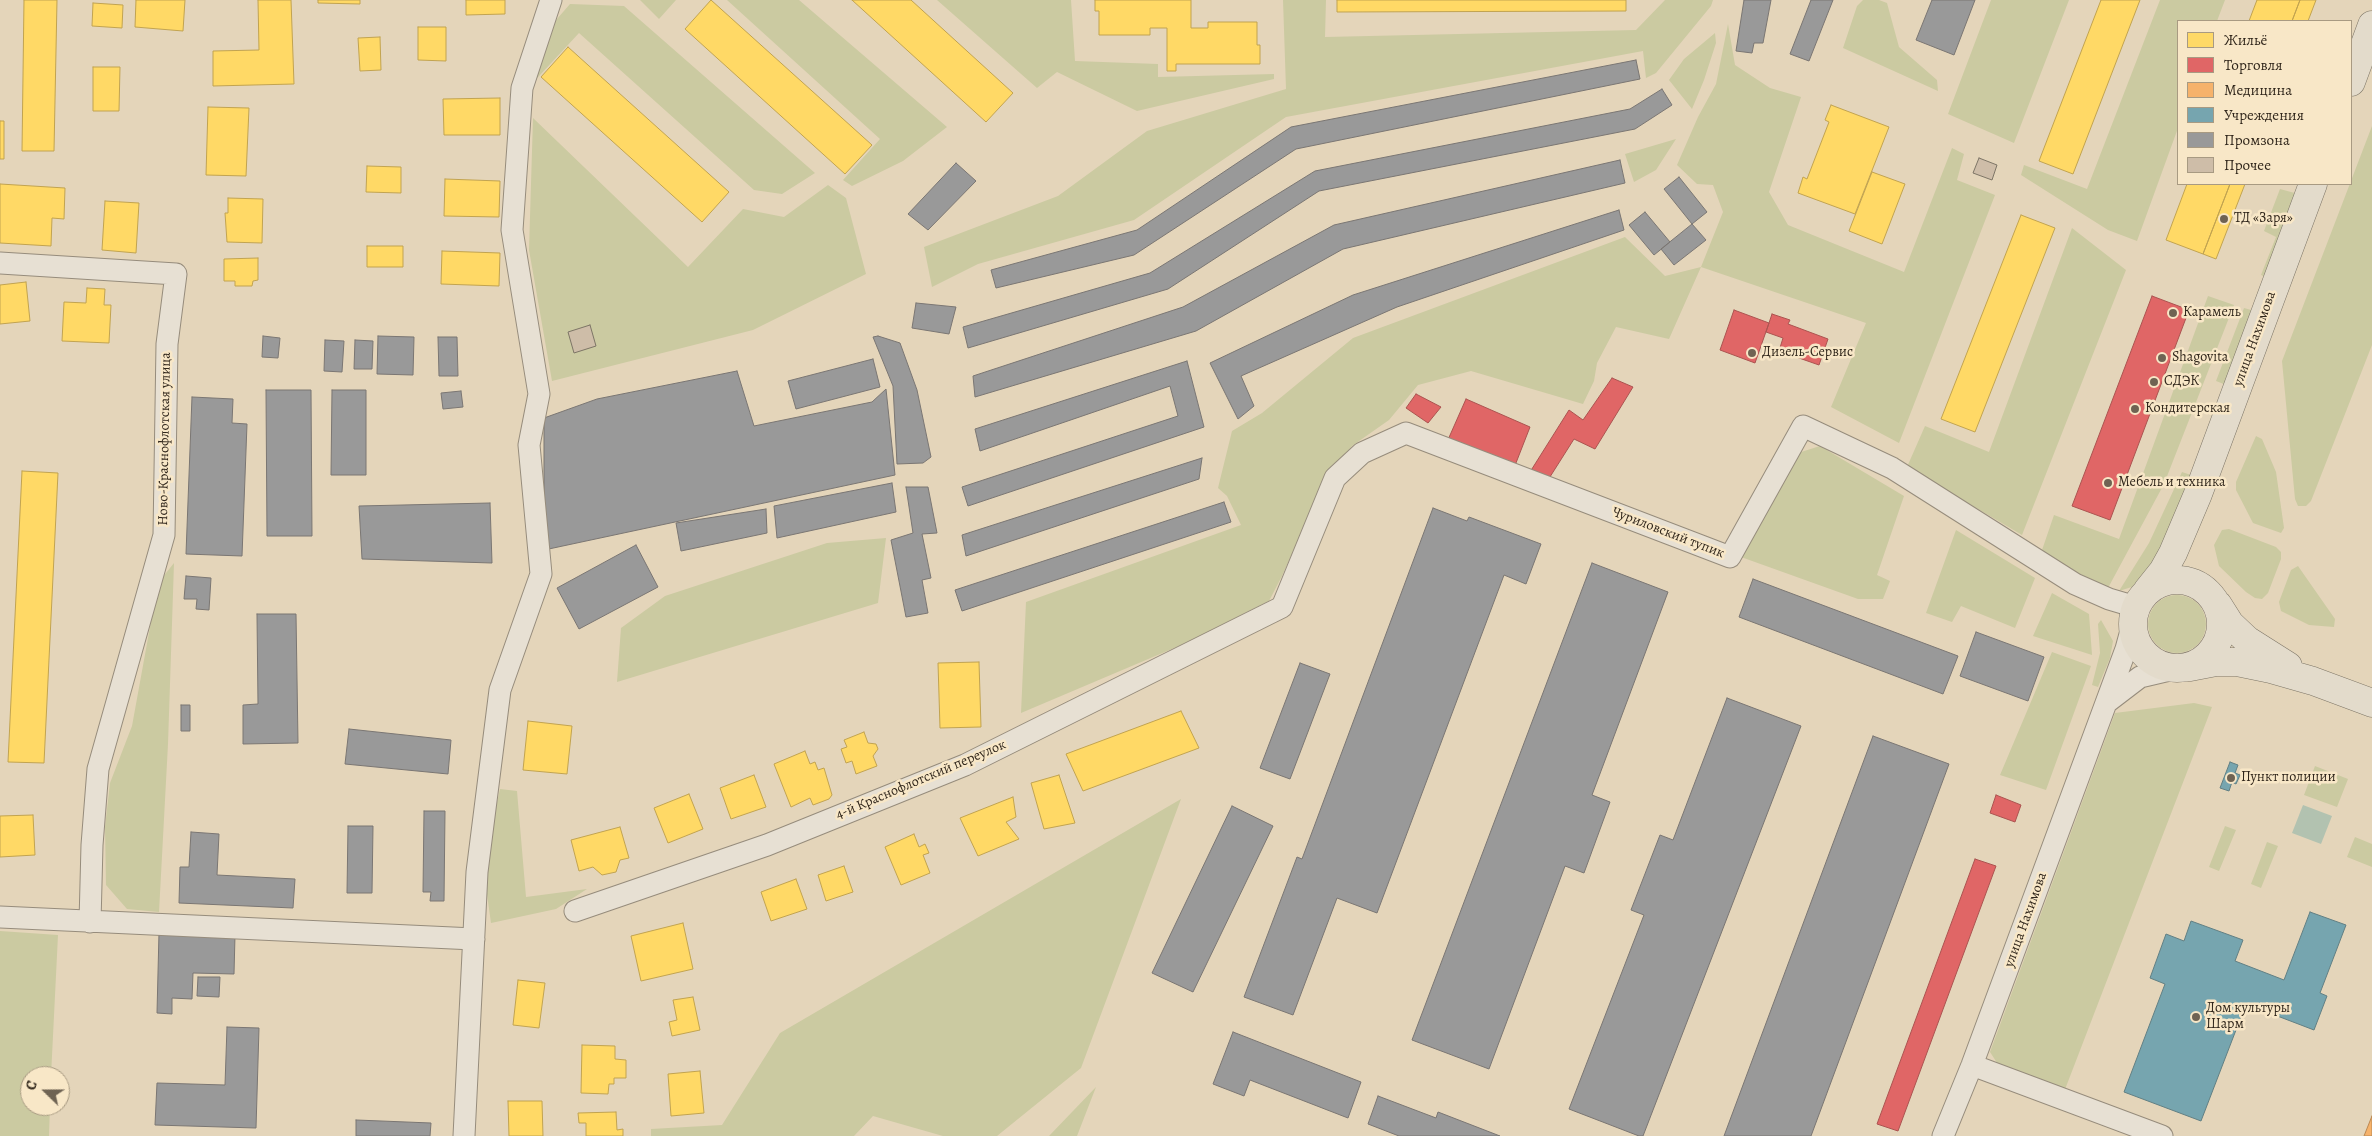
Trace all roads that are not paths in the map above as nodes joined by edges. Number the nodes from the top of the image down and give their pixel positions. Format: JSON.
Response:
{"nodes":[{"id":1,"x":551,"y":0,"type":"edge"},
{"id":2,"x":2372,"y":25,"type":"edge"},
{"id":3,"x":2352,"y":79,"type":"edge"},
{"id":4,"x":2313,"y":185,"type":"edge"},
{"id":5,"x":0,"y":263,"type":"edge"},
{"id":6,"x":2198,"y":494,"type":"junction"},
{"id":7,"x":2214,"y":599,"type":"junction"},
{"id":8,"x":1282,"y":607,"type":"joint"},
{"id":9,"x":2138,"y":608,"type":"junction"},
{"id":10,"x":2181,"y":668,"type":"junction"},
{"id":11,"x":2313,"y":680,"type":"junction"},
{"id":12,"x":2106,"y":703,"type":"junction"},
{"id":13,"x":2372,"y":703,"type":"edge"},
{"id":14,"x":575,"y":911,"type":"dead end"},
{"id":15,"x":0,"y":917,"type":"edge"},
{"id":16,"x":90,"y":922,"type":"junction"},
{"id":17,"x":474,"y":939,"type":"junction"},
{"id":18,"x":1972,"y":1065,"type":"junction"},
{"id":19,"x":464,"y":1136,"type":"edge"},
{"id":20,"x":1943,"y":1136,"type":"edge"},
{"id":21,"x":2162,"y":1136,"type":"edge"}],
"edges":[{"from":1,"to":17,"type":"street"},
{"from":2,"to":3,"type":"main road"},
{"from":4,"to":6,"type":"main road","name":"улица Нахимова"},
{"from":5,"to":16,"type":"street","name":"Ново-Краснофлотская улица"},
{"from":6,"to":7,"type":"main road"},
{"from":6,"to":9,"type":"main road"},
{"from":7,"to":9,"type":"main road"},
{"from":7,"to":10,"type":"main road"},
{"from":7,"to":11,"type":"main road"},
{"from":8,"to":9,"type":"street","name":"Чуриловский тупик"},
{"from":8,"to":14,"type":"street","name":"4-й Краснофлотский переулок"},
{"from":9,"to":10,"type":"main road"},
{"from":9,"to":12,"type":"street","name":"улица Нахимова"},
{"from":10,"to":11,"type":"main road"},
{"from":10,"to":12,"type":"street"},
{"from":11,"to":13,"type":"main road"},
{"from":12,"to":18,"type":"street","name":"улица Нахимова"},
{"from":15,"to":16,"type":"street"},
{"from":16,"to":17,"type":"street"},
{"from":17,"to":19,"type":"street"},
{"from":18,"to":20,"type":"street","name":"улица Нахимова"},
{"from":18,"to":21,"type":"street"}]}
